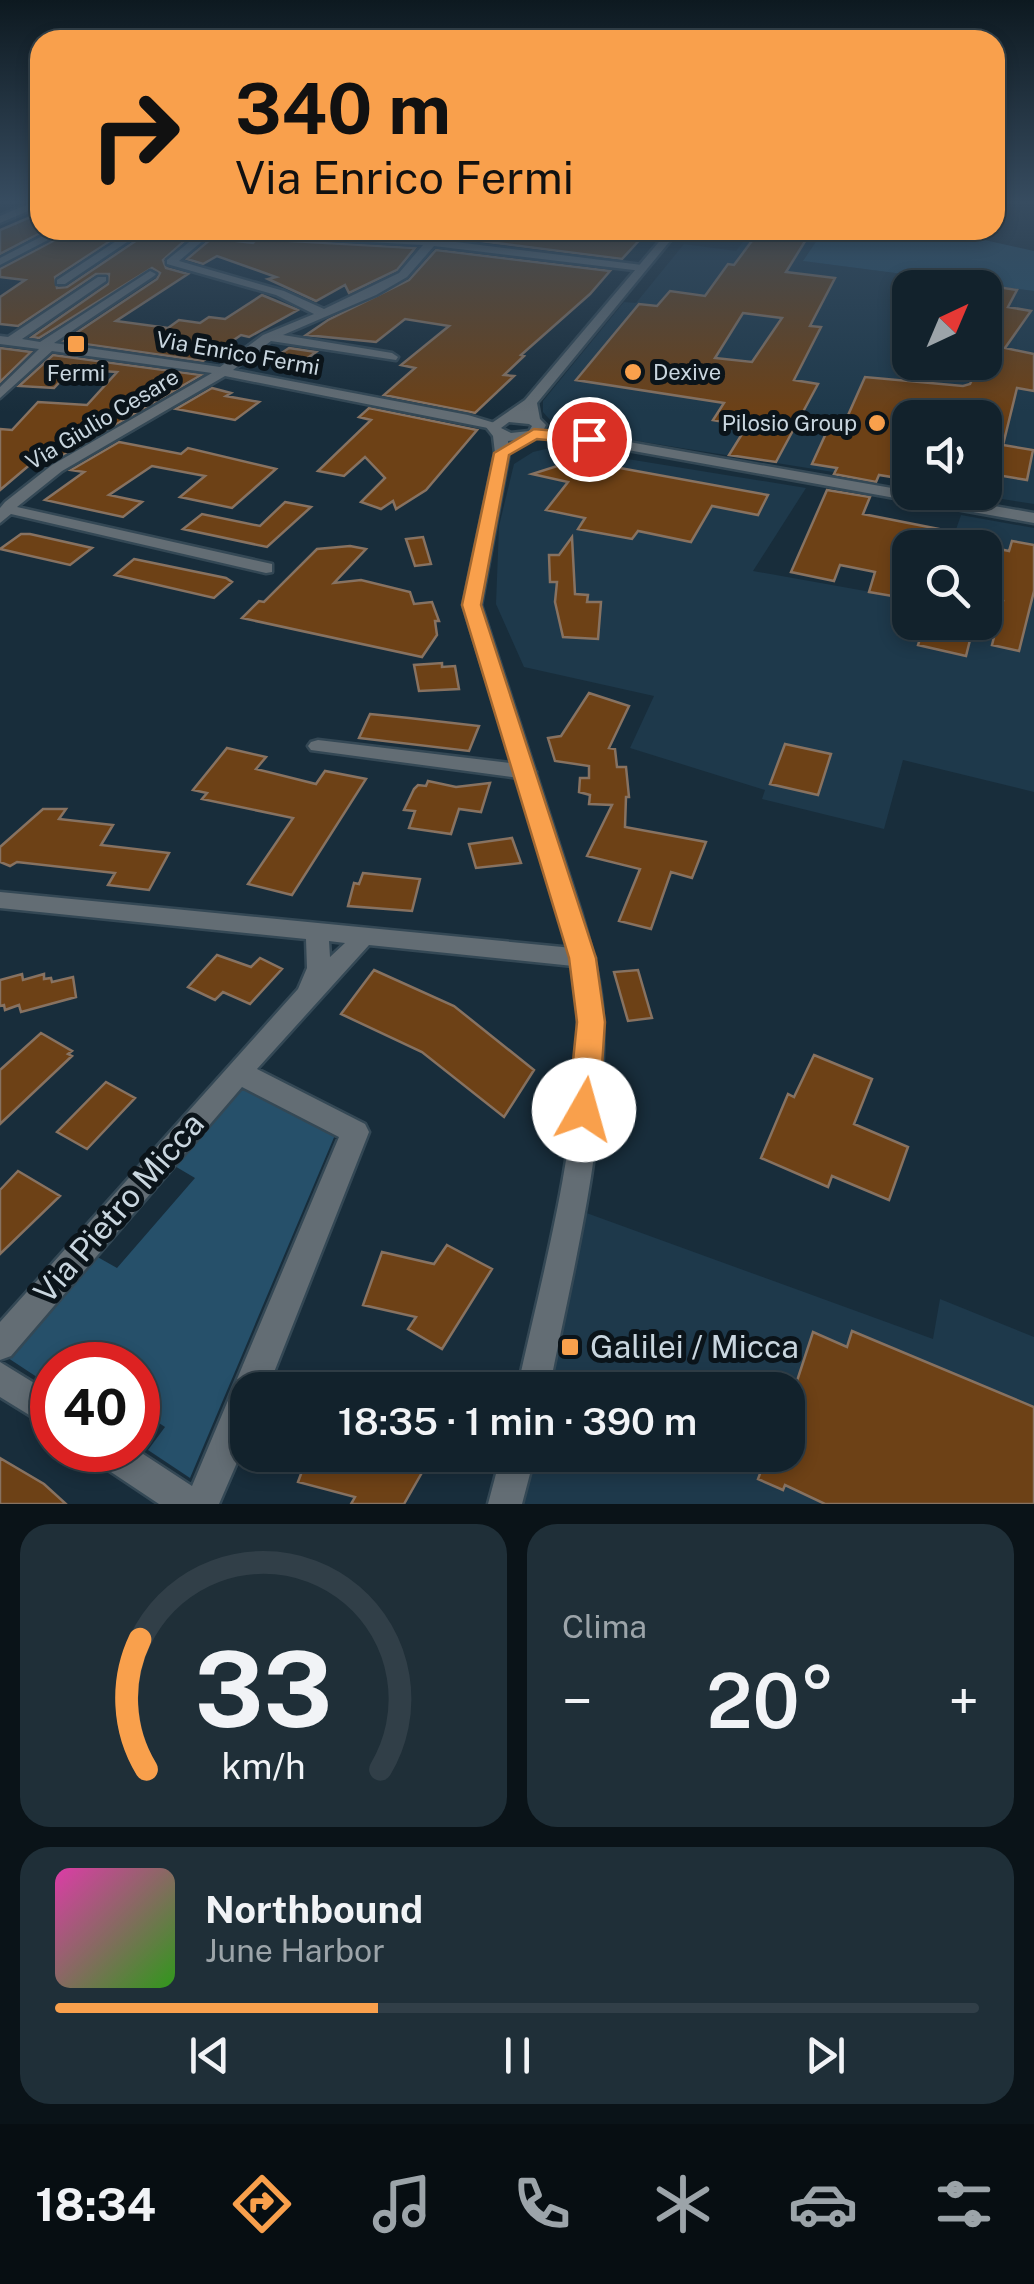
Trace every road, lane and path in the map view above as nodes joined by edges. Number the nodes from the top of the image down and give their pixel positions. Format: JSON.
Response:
{"nodes":[{"id":1,"x":76,"y":272,"type":"edge"},
{"id":2,"x":209,"y":272,"type":"edge"},
{"id":3,"x":405,"y":272,"type":"edge"},
{"id":4,"x":639,"y":272,"type":"edge"},
{"id":5,"x":150,"y":274,"type":"dead end"},
{"id":6,"x":102,"y":279,"type":"dead end"},
{"id":7,"x":61,"y":282,"type":"dead end"},
{"id":8,"x":322,"y":313,"type":"junction"},
{"id":9,"x":271,"y":337,"type":"junction"},
{"id":10,"x":6,"y":340,"type":"edge"},
{"id":11,"x":47,"y":345,"type":"junction"},
{"id":12,"x":392,"y":357,"type":"dead end"},
{"id":13,"x":219,"y":371,"type":"junction"},
{"id":14,"x":0,"y":394,"type":"edge"},
{"id":15,"x":530,"y":403,"type":"junction"},
{"id":16,"x":533,"y":429,"type":"junction"},
{"id":17,"x":501,"y":430,"type":"junction"},
{"id":18,"x":3,"y":514,"type":"edge"},
{"id":19,"x":1034,"y":518,"type":"edge"},
{"id":20,"x":266,"y":568,"type":"dead end"},
{"id":21,"x":318,"y":746,"type":"dead end"},
{"id":22,"x":526,"y":772,"type":"junction"},
{"id":23,"x":0,"y":900,"type":"edge"},
{"id":24,"x":317,"y":933,"type":"junction"},
{"id":25,"x":360,"y":937,"type":"junction"},
{"id":26,"x":583,"y":958,"type":"junction"},
{"id":27,"x":302,"y":1000,"type":"junction"},
{"id":28,"x":238,"y":1072,"type":"junction"},
{"id":29,"x":0,"y":1345,"type":"edge"},
{"id":30,"x":258,"y":1372,"type":"edge"},
{"id":31,"x":537,"y":1372,"type":"edge"},
{"id":32,"x":0,"y":1378,"type":"edge"},
{"id":33,"x":30,"y":1398,"type":"edge"},
{"id":34,"x":230,"y":1439,"type":"edge"},
{"id":35,"x":141,"y":1472,"type":"edge"},
{"id":36,"x":513,"y":1472,"type":"edge"},
{"id":37,"x":189,"y":1504,"type":"edge"},
{"id":38,"x":202,"y":1504,"type":"edge"},
{"id":39,"x":505,"y":1504,"type":"edge"}],
"edges":[{"from":1,"to":7,"type":"street"},
{"from":2,"to":8,"type":"street"},
{"from":3,"to":8,"type":"street","name":"Via Giulio Cesare"},
{"from":4,"to":15,"type":"street"},
{"from":5,"to":11,"type":"street"},
{"from":6,"to":10,"type":"street"},
{"from":8,"to":9,"type":"street","name":"Via Giulio Cesare"},
{"from":9,"to":12,"type":"street"},
{"from":9,"to":13,"type":"street","name":"Via Giulio Cesare"},
{"from":10,"to":11,"type":"street","name":"Via Enrico Fermi"},
{"from":11,"to":13,"type":"street","name":"Via Enrico Fermi"},
{"from":11,"to":14,"type":"street"},
{"from":13,"to":17,"type":"street","name":"Via Enrico Fermi"},
{"from":13,"to":18,"type":"street","name":"Via Giulio Cesare"},
{"from":15,"to":16,"type":"street"},
{"from":15,"to":17,"type":"street"},
{"from":16,"to":17,"type":"street"},
{"from":16,"to":17,"type":"street","name":"Via Enrico Fermi"},
{"from":16,"to":19,"type":"street"},
{"from":17,"to":22,"type":"street"},
{"from":18,"to":20,"type":"street","name":"Via Giulio Cesare"},
{"from":21,"to":22,"type":"street"},
{"from":22,"to":26,"type":"street"},
{"from":23,"to":24,"type":"street"},
{"from":24,"to":25,"type":"street"},
{"from":24,"to":27,"type":"street","name":"Via Pietro Micca"},
{"from":25,"to":26,"type":"street"},
{"from":25,"to":27,"type":"street","name":"Via Pietro Micca"},
{"from":26,"to":31,"type":"street"},
{"from":27,"to":28,"type":"street","name":"Via Pietro Micca"},
{"from":28,"to":29,"type":"street","name":"Via Pietro Micca"},
{"from":28,"to":30,"type":"street"},
{"from":32,"to":33,"type":"street"},
{"from":34,"to":38,"type":"street"},
{"from":35,"to":37,"type":"street"},
{"from":36,"to":39,"type":"street"}]}
